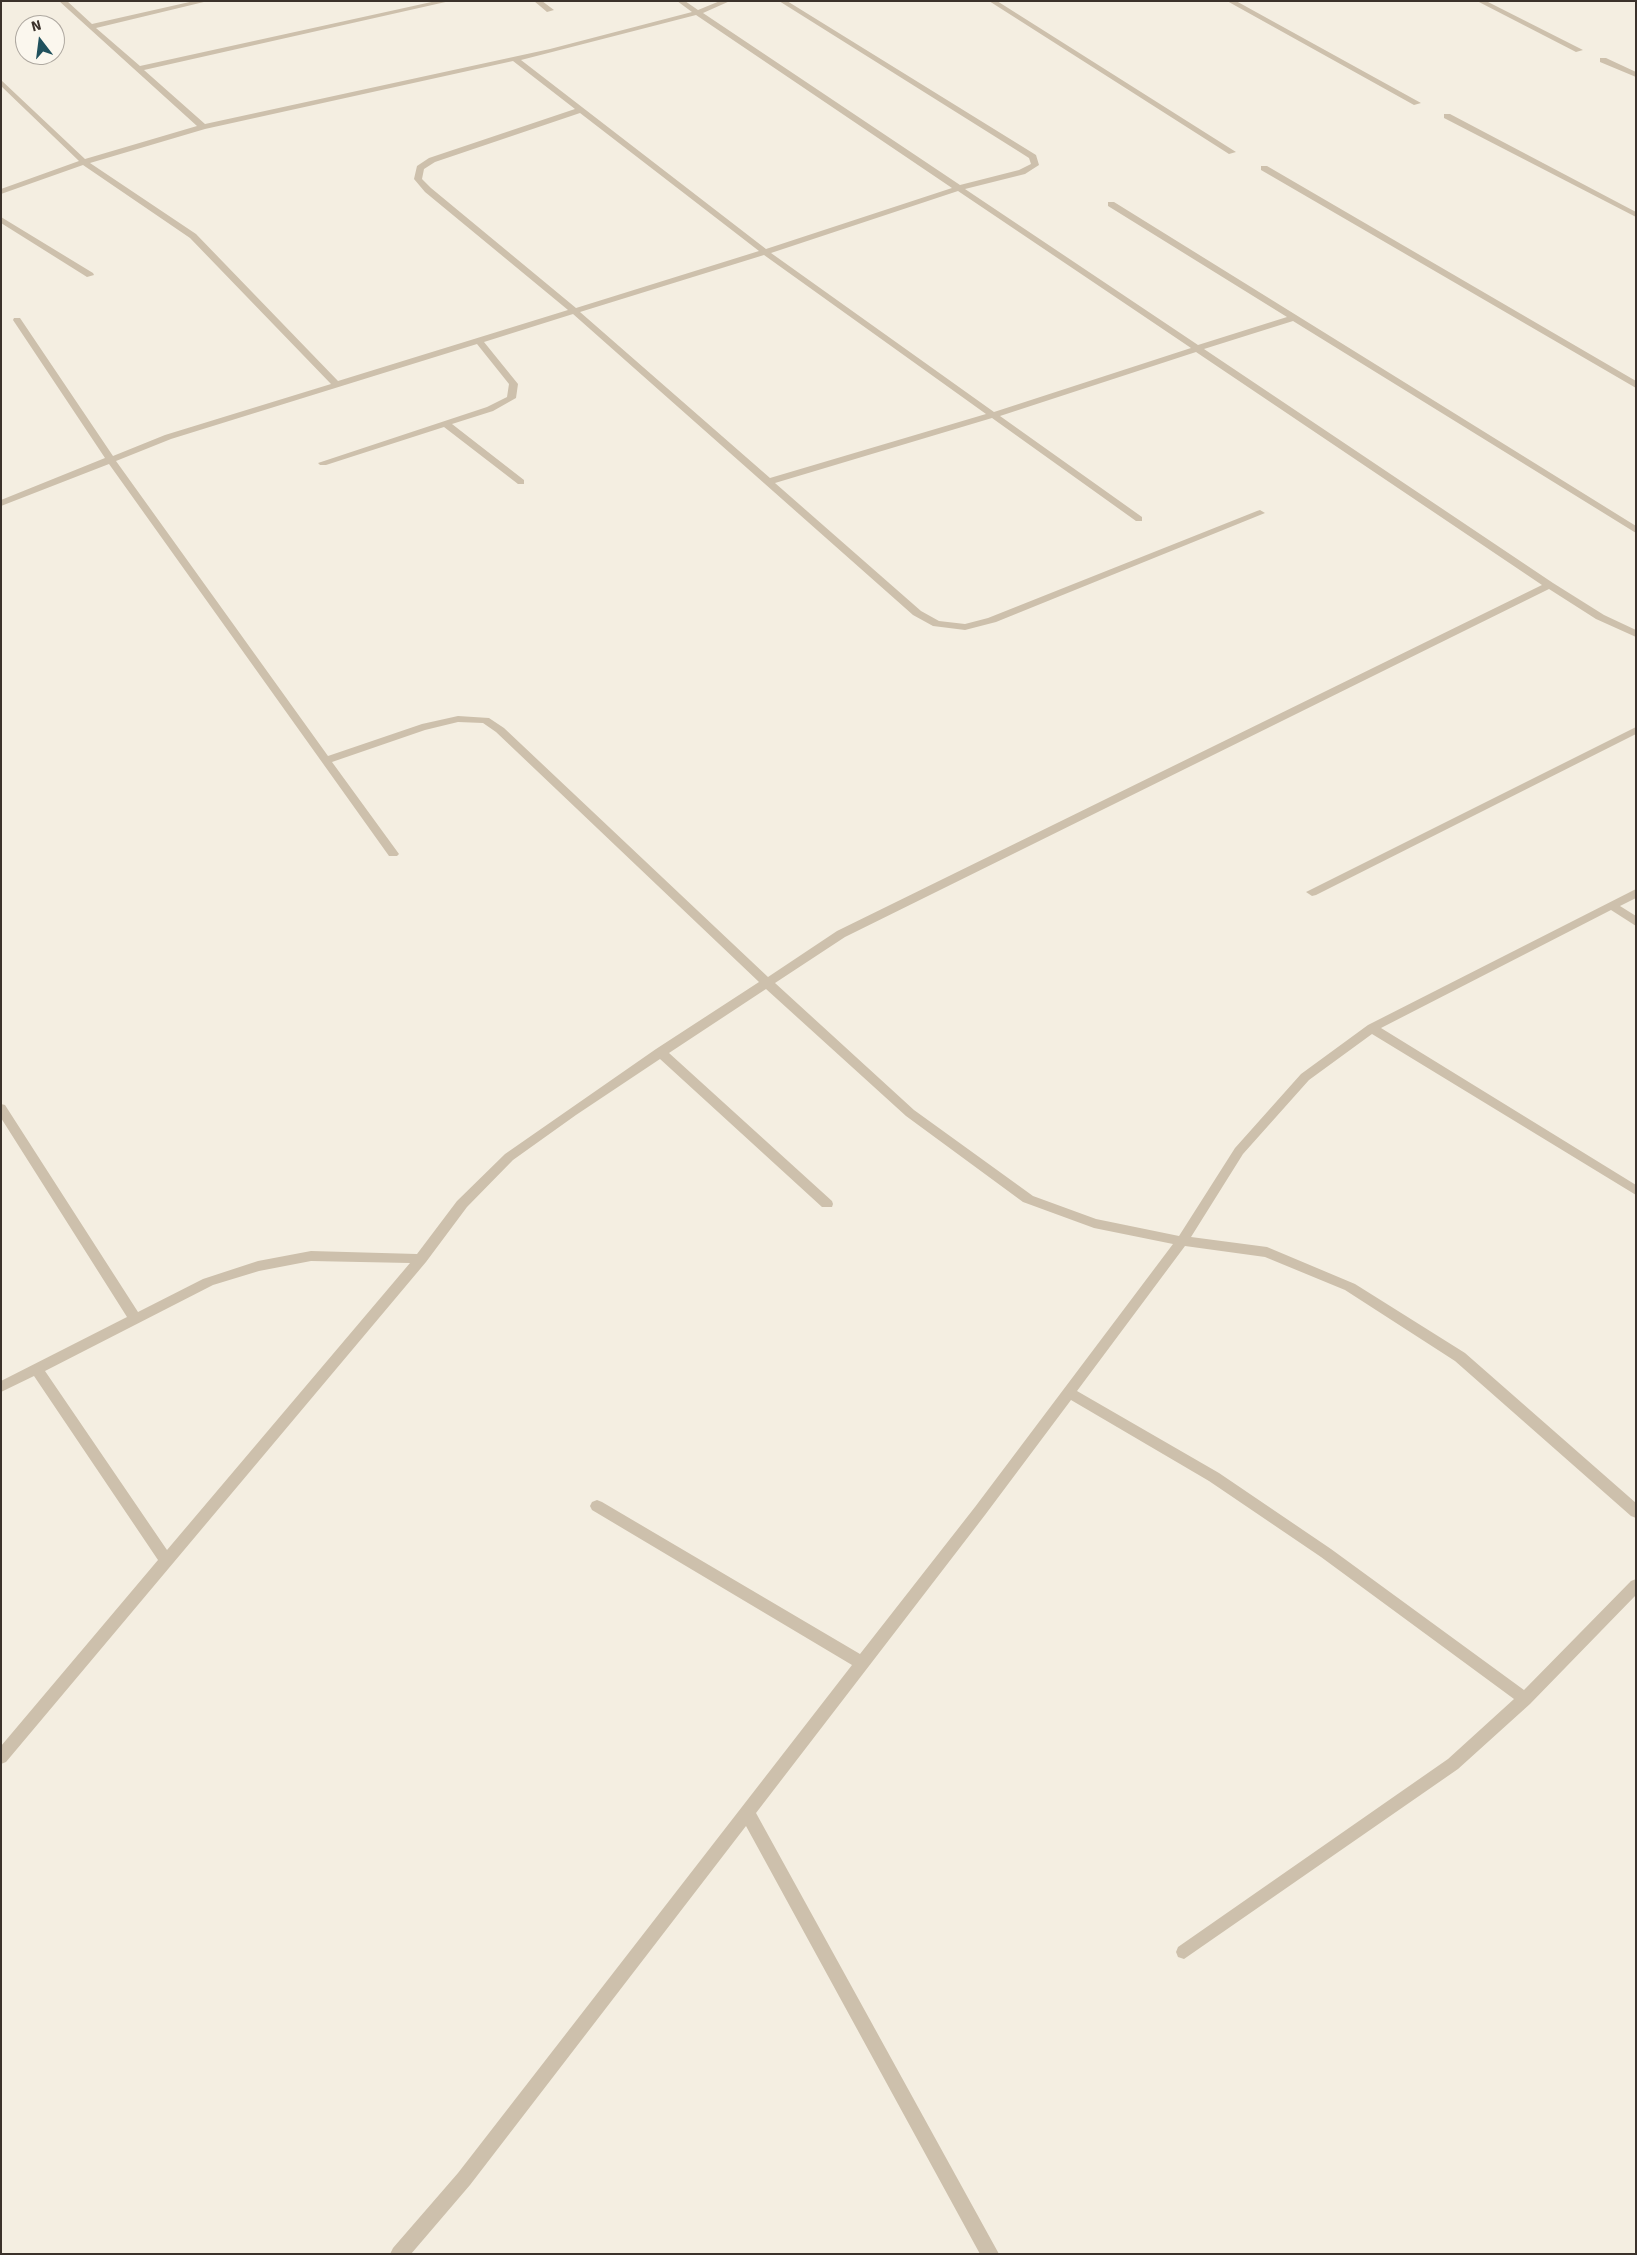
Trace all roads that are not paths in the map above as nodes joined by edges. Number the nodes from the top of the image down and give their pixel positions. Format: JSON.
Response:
{"nodes":[{"id":1,"x":62,"y":1,"type":"edge"},
{"id":2,"x":205,"y":1,"type":"edge"},
{"id":3,"x":396,"y":1,"type":"edge"},
{"id":4,"x":447,"y":1,"type":"edge"},
{"id":5,"x":537,"y":1,"type":"edge"},
{"id":6,"x":680,"y":1,"type":"edge"},
{"id":7,"x":727,"y":1,"type":"edge"},
{"id":8,"x":782,"y":1,"type":"edge"},
{"id":9,"x":993,"y":1,"type":"edge"},
{"id":10,"x":1230,"y":1,"type":"edge"},
{"id":11,"x":1480,"y":1,"type":"edge"},
{"id":12,"x":408,"y":10,"type":"junction"},
{"id":13,"x":550,"y":10,"type":"dead end"},
{"id":14,"x":697,"y":13,"type":"junction"},
{"id":15,"x":90,"y":27,"type":"junction"},
{"id":16,"x":1579,"y":50,"type":"dead end"},
{"id":17,"x":515,"y":59,"type":"junction"},
{"id":18,"x":1604,"y":60,"type":"dead end"},
{"id":19,"x":138,"y":69,"type":"junction"},
{"id":20,"x":1636,"y":75,"type":"edge"},
{"id":21,"x":1,"y":82,"type":"edge"},
{"id":22,"x":1417,"y":103,"type":"dead end"},
{"id":23,"x":580,"y":110,"type":"junction"},
{"id":24,"x":1447,"y":116,"type":"dead end"},
{"id":25,"x":203,"y":127,"type":"junction"},
{"id":26,"x":1232,"y":152,"type":"dead end"},
{"id":27,"x":84,"y":162,"type":"junction"},
{"id":28,"x":1264,"y":168,"type":"dead end"},
{"id":29,"x":959,"y":188,"type":"junction"},
{"id":30,"x":1,"y":192,"type":"edge"},
{"id":31,"x":1111,"y":204,"type":"dead end"},
{"id":32,"x":1636,"y":215,"type":"edge"},
{"id":33,"x":1,"y":219,"type":"edge"},
{"id":34,"x":765,"y":252,"type":"junction"},
{"id":35,"x":90,"y":275,"type":"dead end"},
{"id":36,"x":574,"y":311,"type":"junction"},
{"id":37,"x":1292,"y":318,"type":"junction"},
{"id":38,"x":17,"y":320,"type":"dead end"},
{"id":39,"x":479,"y":341,"type":"junction"},
{"id":40,"x":1198,"y":350,"type":"junction"},
{"id":41,"x":337,"y":385,"type":"junction"},
{"id":42,"x":1636,"y":385,"type":"edge"},
{"id":43,"x":993,"y":414,"type":"junction"},
{"id":44,"x":445,"y":423,"type":"junction"},
{"id":45,"x":111,"y":458,"type":"junction"},
{"id":46,"x":323,"y":463,"type":"dead end"},
{"id":47,"x":521,"y":482,"type":"dead end"},
{"id":48,"x":768,"y":482,"type":"junction"},
{"id":49,"x":1,"y":503,"type":"edge"},
{"id":50,"x":1260,"y":513,"type":"dead end"},
{"id":51,"x":1139,"y":519,"type":"dead end"},
{"id":52,"x":1636,"y":530,"type":"edge"},
{"id":53,"x":1549,"y":585,"type":"junction"},
{"id":54,"x":1636,"y":634,"type":"edge"},
{"id":55,"x":1636,"y":730,"type":"edge"},
{"id":56,"x":327,"y":760,"type":"junction"},
{"id":57,"x":393,"y":854,"type":"dead end"},
{"id":58,"x":1312,"y":892,"type":"dead end"},
{"id":59,"x":1636,"y":893,"type":"edge"},
{"id":60,"x":1612,"y":905,"type":"junction"},
{"id":61,"x":1636,"y":922,"type":"edge"},
{"id":62,"x":766,"y":982,"type":"junction"},
{"id":63,"x":1372,"y":1028,"type":"junction"},
{"id":64,"x":660,"y":1052,"type":"junction"},
{"id":65,"x":1,"y":1108,"type":"edge"},
{"id":66,"x":1636,"y":1191,"type":"edge"},
{"id":67,"x":827,"y":1204,"type":"dead end"},
{"id":68,"x":1182,"y":1241,"type":"junction"},
{"id":69,"x":421,"y":1260,"type":"junction"},
{"id":70,"x":135,"y":1318,"type":"junction"},
{"id":71,"x":36,"y":1369,"type":"junction"},
{"id":72,"x":1,"y":1387,"type":"edge"},
{"id":73,"x":1068,"y":1392,"type":"junction"},
{"id":74,"x":597,"y":1506,"type":"dead end"},
{"id":75,"x":1636,"y":1512,"type":"edge"},
{"id":76,"x":167,"y":1561,"type":"junction"},
{"id":77,"x":1636,"y":1585,"type":"edge"},
{"id":78,"x":862,"y":1663,"type":"junction"},
{"id":79,"x":1525,"y":1699,"type":"junction"},
{"id":80,"x":1,"y":1758,"type":"edge"},
{"id":81,"x":747,"y":1812,"type":"junction"},
{"id":82,"x":1184,"y":1952,"type":"dead end"},
{"id":83,"x":399,"y":2254,"type":"edge"},
{"id":84,"x":990,"y":2254,"type":"edge"}],
"edges":[{"from":1,"to":15,"type":"street"},
{"from":2,"to":15,"type":"street"},
{"from":3,"to":12,"type":"street"},
{"from":4,"to":12,"type":"street"},
{"from":5,"to":13,"type":"street"},
{"from":6,"to":14,"type":"street"},
{"from":7,"to":14,"type":"street"},
{"from":8,"to":29,"type":"street"},
{"from":9,"to":26,"type":"street"},
{"from":10,"to":22,"type":"street"},
{"from":11,"to":16,"type":"street"},
{"from":12,"to":19,"type":"street"},
{"from":14,"to":17,"type":"street"},
{"from":14,"to":29,"type":"street"},
{"from":15,"to":19,"type":"street"},
{"from":17,"to":23,"type":"street"},
{"from":17,"to":25,"type":"street"},
{"from":18,"to":20,"type":"street"},
{"from":19,"to":25,"type":"street"},
{"from":21,"to":27,"type":"street"},
{"from":23,"to":34,"type":"street"},
{"from":23,"to":36,"type":"street"},
{"from":24,"to":32,"type":"street"},
{"from":25,"to":27,"type":"street"},
{"from":27,"to":30,"type":"street"},
{"from":27,"to":41,"type":"street"},
{"from":28,"to":42,"type":"street"},
{"from":29,"to":34,"type":"street"},
{"from":29,"to":40,"type":"street"},
{"from":31,"to":37,"type":"street"},
{"from":33,"to":35,"type":"street"},
{"from":34,"to":36,"type":"street"},
{"from":34,"to":43,"type":"street"},
{"from":36,"to":39,"type":"street"},
{"from":36,"to":48,"type":"street"},
{"from":37,"to":40,"type":"street"},
{"from":37,"to":52,"type":"street"},
{"from":38,"to":45,"type":"street"},
{"from":39,"to":41,"type":"street"},
{"from":39,"to":44,"type":"street"},
{"from":40,"to":43,"type":"street"},
{"from":40,"to":53,"type":"street"},
{"from":41,"to":45,"type":"street"},
{"from":43,"to":48,"type":"street"},
{"from":43,"to":51,"type":"street"},
{"from":44,"to":46,"type":"street"},
{"from":44,"to":47,"type":"street"},
{"from":45,"to":49,"type":"street"},
{"from":45,"to":56,"type":"street"},
{"from":48,"to":50,"type":"street"},
{"from":53,"to":54,"type":"street"},
{"from":53,"to":62,"type":"street"},
{"from":55,"to":58,"type":"street"},
{"from":56,"to":57,"type":"street"},
{"from":56,"to":62,"type":"street"},
{"from":59,"to":60,"type":"street"},
{"from":60,"to":61,"type":"street"},
{"from":60,"to":63,"type":"street"},
{"from":62,"to":64,"type":"street"},
{"from":62,"to":68,"type":"street"},
{"from":63,"to":66,"type":"street"},
{"from":63,"to":68,"type":"street"},
{"from":64,"to":67,"type":"street"},
{"from":64,"to":69,"type":"street"},
{"from":65,"to":70,"type":"street"},
{"from":68,"to":73,"type":"street"},
{"from":68,"to":75,"type":"street"},
{"from":69,"to":70,"type":"street"},
{"from":69,"to":76,"type":"street"},
{"from":70,"to":71,"type":"street"},
{"from":71,"to":72,"type":"street"},
{"from":71,"to":76,"type":"street"},
{"from":73,"to":78,"type":"street"},
{"from":73,"to":79,"type":"street"},
{"from":74,"to":78,"type":"street"},
{"from":76,"to":80,"type":"street"},
{"from":77,"to":79,"type":"street"},
{"from":78,"to":81,"type":"street"},
{"from":79,"to":82,"type":"street"},
{"from":81,"to":83,"type":"street"},
{"from":81,"to":84,"type":"street"}]}
